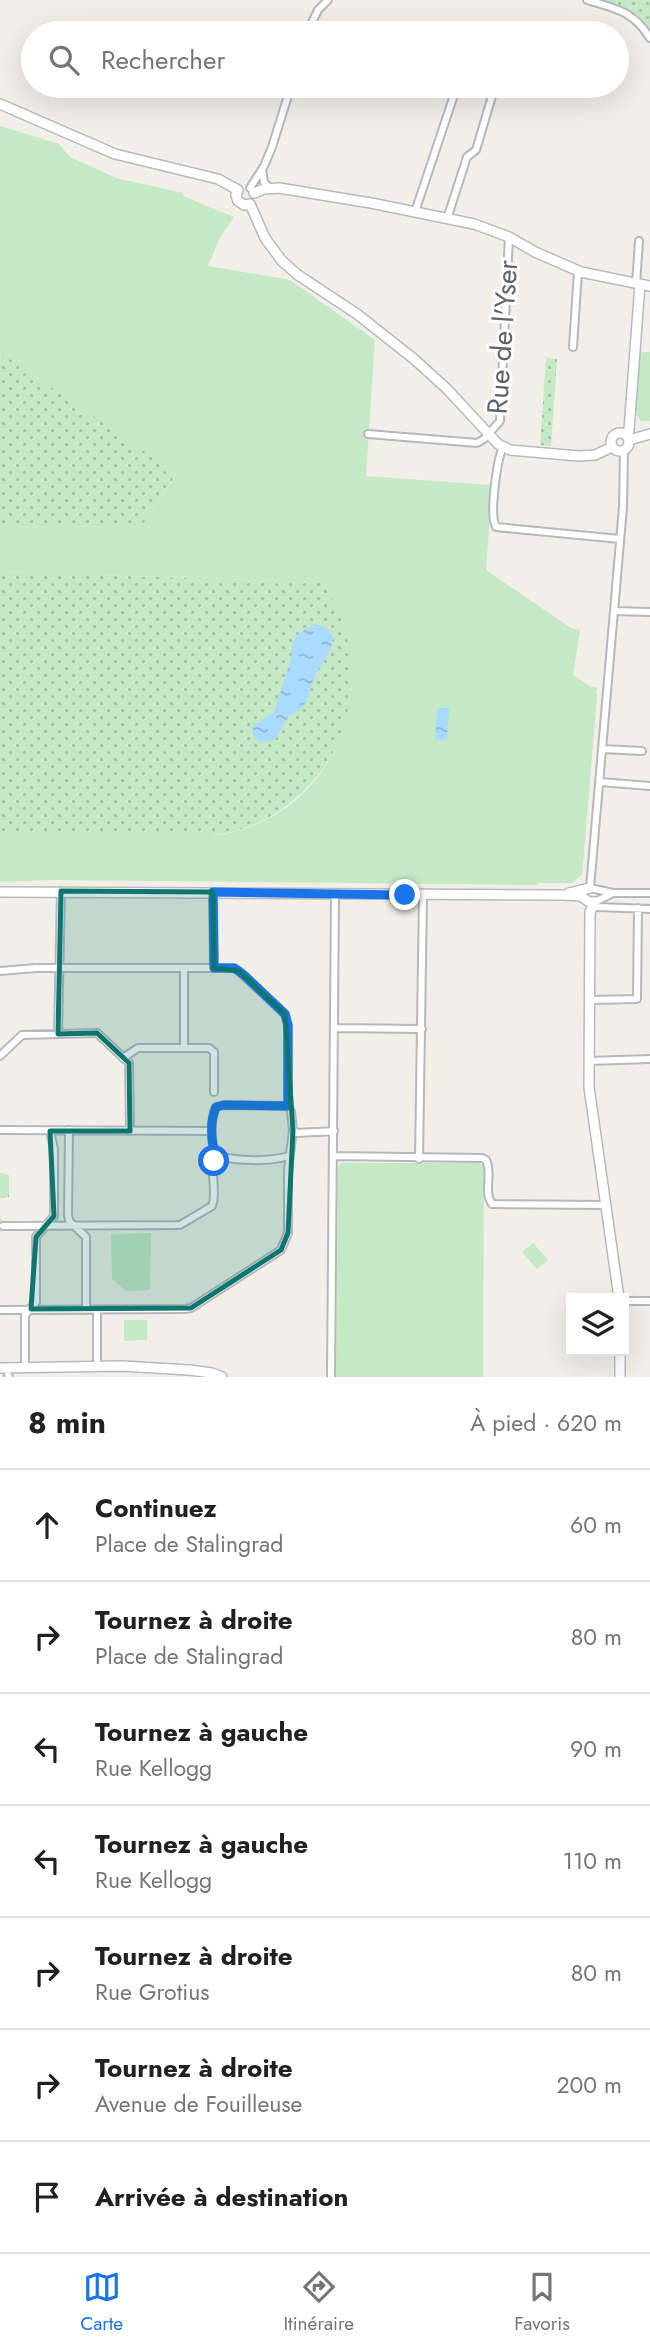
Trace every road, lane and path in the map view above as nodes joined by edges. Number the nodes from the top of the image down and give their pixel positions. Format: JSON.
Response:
{"nodes":[{"id":1,"x":328,"y":0,"type":"edge"},
{"id":2,"x":587,"y":0,"type":"edge"},
{"id":3,"x":313,"y":21,"type":"edge"},
{"id":4,"x":650,"y":38,"type":"edge"},
{"id":5,"x":287,"y":98,"type":"edge"},
{"id":6,"x":453,"y":98,"type":"edge"},
{"id":7,"x":491,"y":98,"type":"edge"},
{"id":8,"x":0,"y":104,"type":"edge"},
{"id":9,"x":262,"y":169,"type":"junction"},
{"id":10,"x":270,"y":188,"type":"junction"},
{"id":11,"x":238,"y":190,"type":"junction"},
{"id":12,"x":252,"y":190,"type":"junction"},
{"id":13,"x":250,"y":204,"type":"junction"},
{"id":14,"x":415,"y":212,"type":"junction"},
{"id":15,"x":447,"y":219,"type":"junction"},
{"id":16,"x":509,"y":237,"type":"junction"},
{"id":17,"x":639,"y":242,"type":"dead end"},
{"id":18,"x":578,"y":271,"type":"junction"},
{"id":19,"x":642,"y":284,"type":"edge"},
{"id":20,"x":573,"y":346,"type":"dead end"},
{"id":21,"x":368,"y":434,"type":"dead end"},
{"id":22,"x":650,"y":434,"type":"edge"},
{"id":23,"x":488,"y":435,"type":"junction"},
{"id":24,"x":628,"y":438,"type":"junction"},
{"id":25,"x":503,"y":447,"type":"junction"},
{"id":26,"x":612,"y":447,"type":"junction"},
{"id":27,"x":624,"y":450,"type":"junction"},
{"id":28,"x":620,"y":539,"type":"junction"},
{"id":29,"x":614,"y":611,"type":"junction"},
{"id":30,"x":650,"y":612,"type":"edge"},
{"id":31,"x":602,"y":749,"type":"junction"},
{"id":32,"x":642,"y":751,"type":"dead end"},
{"id":33,"x":600,"y":782,"type":"junction"},
{"id":34,"x":650,"y":786,"type":"edge"},
{"id":35,"x":590,"y":888,"type":"junction"},
{"id":36,"x":61,"y":891,"type":"junction"},
{"id":37,"x":0,"y":892,"type":"edge"},
{"id":38,"x":213,"y":892,"type":"junction"},
{"id":39,"x":613,"y":893,"type":"junction"},
{"id":40,"x":650,"y":893,"type":"edge"},
{"id":41,"x":335,"y":895,"type":"junction"},
{"id":42,"x":423,"y":895,"type":"junction"},
{"id":43,"x":564,"y":895,"type":"junction"},
{"id":44,"x":582,"y":896,"type":"junction"},
{"id":45,"x":595,"y":902,"type":"junction"},
{"id":46,"x":638,"y":908,"type":"junction"},
{"id":47,"x":650,"y":909,"type":"edge"},
{"id":48,"x":60,"y":968,"type":"junction"},
{"id":49,"x":184,"y":968,"type":"junction"},
{"id":50,"x":214,"y":968,"type":"junction"},
{"id":51,"x":0,"y":971,"type":"edge"},
{"id":52,"x":590,"y":1000,"type":"junction"},
{"id":53,"x":335,"y":1028,"type":"junction"},
{"id":54,"x":422,"y":1029,"type":"junction"},
{"id":55,"x":58,"y":1034,"type":"junction"},
{"id":56,"x":184,"y":1047,"type":"junction"},
{"id":57,"x":0,"y":1056,"type":"edge"},
{"id":58,"x":123,"y":1058,"type":"junction"},
{"id":59,"x":650,"y":1059,"type":"edge"},
{"id":60,"x":589,"y":1061,"type":"junction"},
{"id":61,"x":288,"y":1106,"type":"junction"},
{"id":62,"x":216,"y":1107,"type":"junction"},
{"id":63,"x":0,"y":1130,"type":"edge"},
{"id":64,"x":69,"y":1130,"type":"junction"},
{"id":65,"x":130,"y":1130,"type":"junction"},
{"id":66,"x":212,"y":1130,"type":"junction"},
{"id":67,"x":293,"y":1130,"type":"junction"},
{"id":68,"x":51,"y":1131,"type":"junction"},
{"id":69,"x":334,"y":1131,"type":"junction"},
{"id":70,"x":289,"y":1156,"type":"junction"},
{"id":71,"x":333,"y":1156,"type":"junction"},
{"id":72,"x":217,"y":1157,"type":"junction"},
{"id":73,"x":419,"y":1159,"type":"junction"},
{"id":74,"x":606,"y":1205,"type":"junction"},
{"id":75,"x":3,"y":1226,"type":"dead end"},
{"id":76,"x":44,"y":1226,"type":"junction"},
{"id":77,"x":74,"y":1226,"type":"junction"},
{"id":78,"x":618,"y":1293,"type":"edge"},
{"id":79,"x":629,"y":1301,"type":"edge"},
{"id":80,"x":650,"y":1301,"type":"edge"},
{"id":81,"x":32,"y":1308,"type":"junction"},
{"id":82,"x":86,"y":1308,"type":"junction"},
{"id":83,"x":0,"y":1310,"type":"edge"},
{"id":84,"x":97,"y":1310,"type":"junction"},
{"id":85,"x":620,"y":1356,"type":"edge"},
{"id":86,"x":97,"y":1365,"type":"junction"},
{"id":87,"x":26,"y":1366,"type":"junction"},
{"id":88,"x":0,"y":1368,"type":"edge"},
{"id":89,"x":146,"y":1372,"type":"edge"},
{"id":90,"x":222,"y":1377,"type":"edge"},
{"id":91,"x":331,"y":1377,"type":"edge"},
{"id":92,"x":620,"y":1377,"type":"edge"}],
"edges":[{"from":1,"to":3,"type":"street"},
{"from":2,"to":4,"type":"street"},
{"from":5,"to":9,"type":"street"},
{"from":6,"to":14,"type":"street"},
{"from":7,"to":15,"type":"street"},
{"from":8,"to":11,"type":"street"},
{"from":9,"to":10,"type":"street"},
{"from":9,"to":12,"type":"street"},
{"from":10,"to":12,"type":"street"},
{"from":10,"to":14,"type":"street"},
{"from":11,"to":12,"type":"street"},
{"from":11,"to":13,"type":"street"},
{"from":12,"to":13,"type":"street"},
{"from":13,"to":23,"type":"street"},
{"from":14,"to":15,"type":"street"},
{"from":15,"to":16,"type":"street"},
{"from":16,"to":18,"type":"street"},
{"from":16,"to":23,"type":"street","name":"Rue de l'Yser"},
{"from":17,"to":19,"type":"street"},
{"from":18,"to":19,"type":"street"},
{"from":18,"to":20,"type":"street"},
{"from":19,"to":24,"type":"street"},
{"from":21,"to":23,"type":"street"},
{"from":22,"to":24,"type":"street"},
{"from":23,"to":25,"type":"street"},
{"from":24,"to":26,"type":"street"},
{"from":24,"to":27,"type":"street"},
{"from":25,"to":26,"type":"street"},
{"from":25,"to":28,"type":"street","name":"Rue de l'Yser"},
{"from":26,"to":27,"type":"street"},
{"from":27,"to":28,"type":"street"},
{"from":28,"to":29,"type":"street"},
{"from":29,"to":30,"type":"street"},
{"from":29,"to":31,"type":"street"},
{"from":31,"to":32,"type":"street"},
{"from":31,"to":33,"type":"street"},
{"from":33,"to":34,"type":"street"},
{"from":33,"to":35,"type":"street"},
{"from":35,"to":39,"type":"street"},
{"from":35,"to":43,"type":"street"},
{"from":35,"to":44,"type":"street"},
{"from":35,"to":45,"type":"street"},
{"from":36,"to":37,"type":"street"},
{"from":36,"to":38,"type":"street"},
{"from":36,"to":48,"type":"street"},
{"from":38,"to":41,"type":"street"},
{"from":38,"to":50,"type":"street"},
{"from":39,"to":40,"type":"street"},
{"from":39,"to":45,"type":"street"},
{"from":41,"to":42,"type":"street"},
{"from":41,"to":53,"type":"street"},
{"from":42,"to":43,"type":"street"},
{"from":42,"to":54,"type":"street"},
{"from":43,"to":44,"type":"street"},
{"from":44,"to":45,"type":"street"},
{"from":45,"to":46,"type":"street"},
{"from":45,"to":52,"type":"street"},
{"from":46,"to":47,"type":"street"},
{"from":46,"to":52,"type":"street"},
{"from":48,"to":49,"type":"street"},
{"from":48,"to":51,"type":"street"},
{"from":48,"to":55,"type":"street"},
{"from":49,"to":50,"type":"street"},
{"from":49,"to":56,"type":"street"},
{"from":50,"to":61,"type":"street"},
{"from":52,"to":60,"type":"street"},
{"from":53,"to":54,"type":"street"},
{"from":53,"to":69,"type":"street"},
{"from":54,"to":73,"type":"street"},
{"from":55,"to":57,"type":"street"},
{"from":55,"to":58,"type":"street"},
{"from":56,"to":58,"type":"street"},
{"from":56,"to":62,"type":"street"},
{"from":58,"to":65,"type":"street"},
{"from":59,"to":60,"type":"street"},
{"from":60,"to":74,"type":"street"},
{"from":61,"to":62,"type":"street"},
{"from":61,"to":67,"type":"street"},
{"from":62,"to":66,"type":"street"},
{"from":63,"to":68,"type":"street"},
{"from":64,"to":65,"type":"street"},
{"from":64,"to":68,"type":"street"},
{"from":64,"to":77,"type":"street"},
{"from":65,"to":66,"type":"street"},
{"from":66,"to":72,"type":"street"},
{"from":67,"to":69,"type":"street"},
{"from":67,"to":70,"type":"street"},
{"from":68,"to":76,"type":"street"},
{"from":69,"to":71,"type":"street"},
{"from":70,"to":72,"type":"street"},
{"from":70,"to":84,"type":"street"},
{"from":71,"to":73,"type":"street"},
{"from":71,"to":91,"type":"street"},
{"from":72,"to":77,"type":"street"},
{"from":73,"to":74,"type":"street"},
{"from":74,"to":78,"type":"street"},
{"from":75,"to":76,"type":"street"},
{"from":76,"to":77,"type":"street"},
{"from":76,"to":81,"type":"street"},
{"from":77,"to":82,"type":"street"},
{"from":79,"to":80,"type":"street"},
{"from":81,"to":82,"type":"street"},
{"from":81,"to":83,"type":"street"},
{"from":81,"to":87,"type":"street"},
{"from":82,"to":84,"type":"street"},
{"from":84,"to":86,"type":"street"},
{"from":85,"to":92,"type":"street"},
{"from":86,"to":87,"type":"street"},
{"from":86,"to":89,"type":"street"},
{"from":87,"to":88,"type":"street"},
{"from":89,"to":90,"type":"street"}]}
